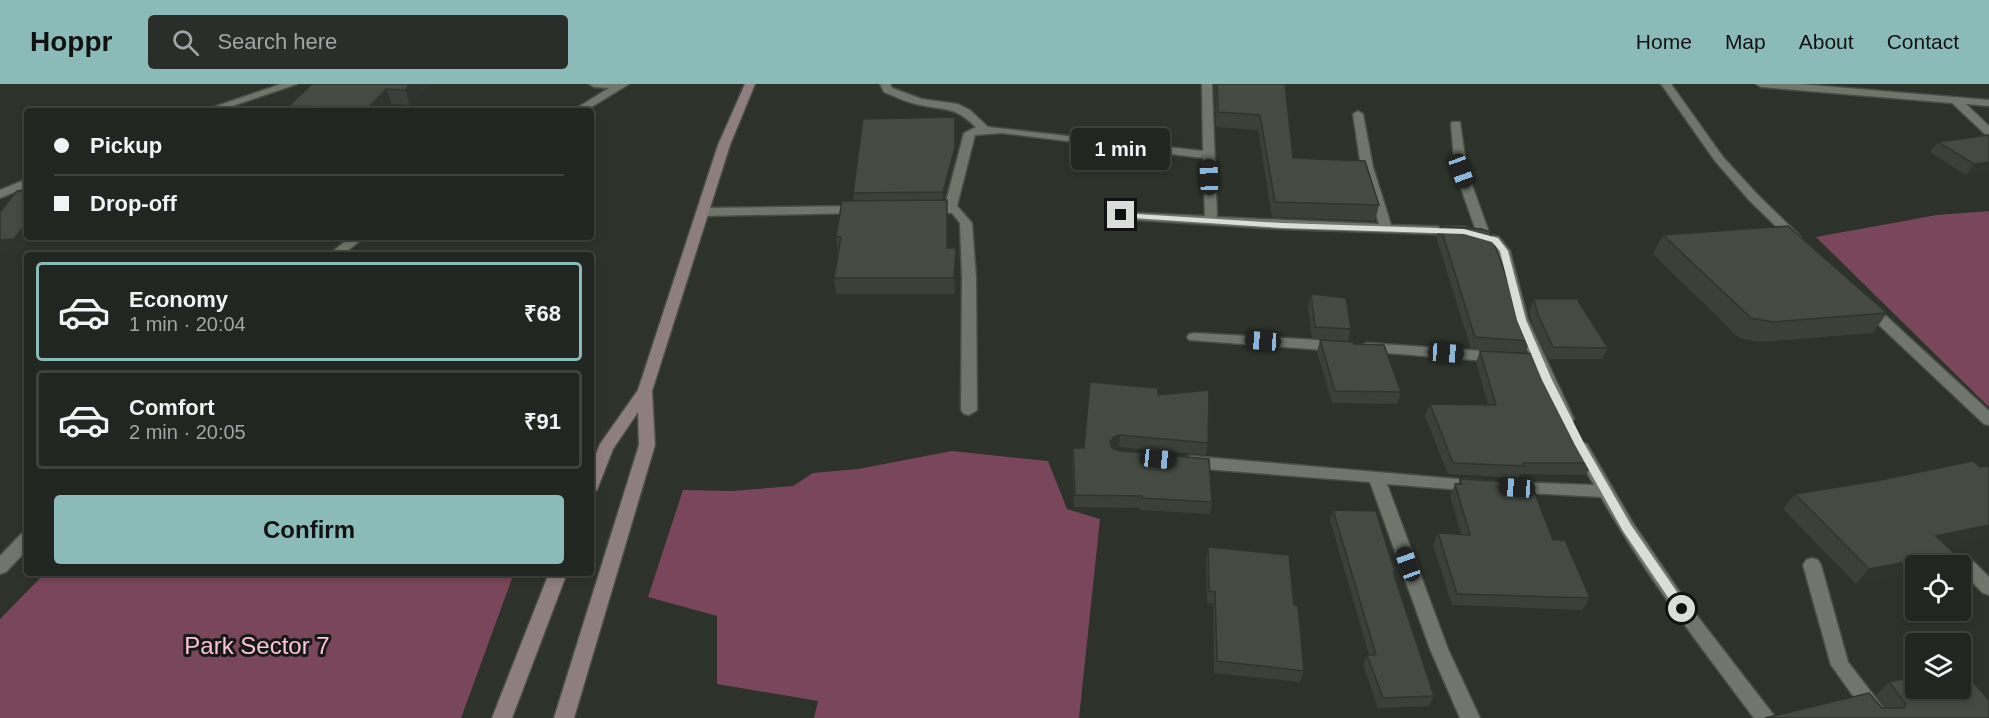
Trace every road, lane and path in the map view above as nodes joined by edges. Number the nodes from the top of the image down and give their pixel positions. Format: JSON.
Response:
{"nodes":[{"id":1,"x":292,"y":84,"type":"edge"},
{"id":2,"x":594,"y":84,"type":"edge"},
{"id":3,"x":750,"y":84,"type":"edge"},
{"id":4,"x":885,"y":84,"type":"edge"},
{"id":5,"x":1207,"y":84,"type":"edge"},
{"id":6,"x":1666,"y":84,"type":"edge"},
{"id":7,"x":1761,"y":84,"type":"edge"},
{"id":8,"x":623,"y":85,"type":"edge"},
{"id":9,"x":1954,"y":99,"type":"junction"},
{"id":10,"x":1989,"y":103,"type":"edge"},
{"id":11,"x":216,"y":108,"type":"edge"},
{"id":12,"x":582,"y":108,"type":"edge"},
{"id":13,"x":1358,"y":114,"type":"dead end"},
{"id":14,"x":1456,"y":124,"type":"dead end"},
{"id":15,"x":984,"y":129,"type":"junction"},
{"id":16,"x":1989,"y":132,"type":"edge"},
{"id":17,"x":1209,"y":155,"type":"junction"},
{"id":18,"x":24,"y":184,"type":"edge"},
{"id":19,"x":5,"y":192,"type":"edge"},
{"id":20,"x":24,"y":192,"type":"edge"},
{"id":21,"x":951,"y":207,"type":"junction"},
{"id":22,"x":917,"y":208,"type":"edge"},
{"id":23,"x":871,"y":210,"type":"edge"},
{"id":24,"x":702,"y":212,"type":"junction"},
{"id":25,"x":1121,"y":215,"type":"dead end"},
{"id":26,"x":1211,"y":221,"type":"junction"},
{"id":27,"x":1386,"y":228,"type":"junction"},
{"id":28,"x":1484,"y":236,"type":"junction"},
{"id":29,"x":355,"y":240,"type":"edge"},
{"id":30,"x":1808,"y":250,"type":"edge"},
{"id":31,"x":338,"y":252,"type":"edge"},
{"id":32,"x":1857,"y":297,"type":"edge"},
{"id":33,"x":1194,"y":337,"type":"dead end"},
{"id":34,"x":1526,"y":359,"type":"junction"},
{"id":35,"x":645,"y":391,"type":"junction"},
{"id":36,"x":969,"y":410,"type":"dead end"},
{"id":37,"x":1989,"y":420,"type":"edge"},
{"id":38,"x":1177,"y":461,"type":"edge"},
{"id":39,"x":594,"y":478,"type":"edge"},
{"id":40,"x":1377,"y":478,"type":"junction"},
{"id":41,"x":1605,"y":491,"type":"junction"},
{"id":42,"x":24,"y":542,"type":"edge"},
{"id":43,"x":1812,"y":565,"type":"dead end"},
{"id":44,"x":0,"y":567,"type":"edge"},
{"id":45,"x":1971,"y":570,"type":"edge"},
{"id":46,"x":557,"y":576,"type":"edge"},
{"id":47,"x":1989,"y":588,"type":"edge"},
{"id":48,"x":502,"y":718,"type":"edge"},
{"id":49,"x":564,"y":718,"type":"edge"},
{"id":50,"x":1470,"y":718,"type":"edge"},
{"id":51,"x":1766,"y":718,"type":"edge"},
{"id":52,"x":1881,"y":718,"type":"edge"}],
"edges":[{"from":1,"to":11,"type":"street"},
{"from":2,"to":8,"type":"street"},
{"from":3,"to":24,"type":"street"},
{"from":4,"to":15,"type":"street"},
{"from":5,"to":17,"type":"street"},
{"from":6,"to":30,"type":"street"},
{"from":7,"to":9,"type":"street"},
{"from":8,"to":12,"type":"street"},
{"from":9,"to":10,"type":"street"},
{"from":9,"to":16,"type":"street"},
{"from":13,"to":27,"type":"street"},
{"from":14,"to":28,"type":"street"},
{"from":15,"to":17,"type":"street"},
{"from":15,"to":21,"type":"street"},
{"from":17,"to":26,"type":"street"},
{"from":18,"to":19,"type":"street"},
{"from":19,"to":20,"type":"street"},
{"from":21,"to":22,"type":"street"},
{"from":21,"to":36,"type":"street"},
{"from":23,"to":24,"type":"street"},
{"from":24,"to":35,"type":"street"},
{"from":25,"to":26,"type":"street"},
{"from":26,"to":27,"type":"street"},
{"from":27,"to":28,"type":"street"},
{"from":28,"to":34,"type":"street"},
{"from":29,"to":31,"type":"street"},
{"from":32,"to":37,"type":"street"},
{"from":33,"to":34,"type":"street"},
{"from":34,"to":41,"type":"street"},
{"from":35,"to":39,"type":"street"},
{"from":35,"to":49,"type":"street"},
{"from":38,"to":40,"type":"street"},
{"from":40,"to":41,"type":"street"},
{"from":40,"to":50,"type":"street"},
{"from":41,"to":51,"type":"street"},
{"from":42,"to":44,"type":"street"},
{"from":43,"to":52,"type":"street"},
{"from":45,"to":47,"type":"street"},
{"from":46,"to":48,"type":"street"}]}
